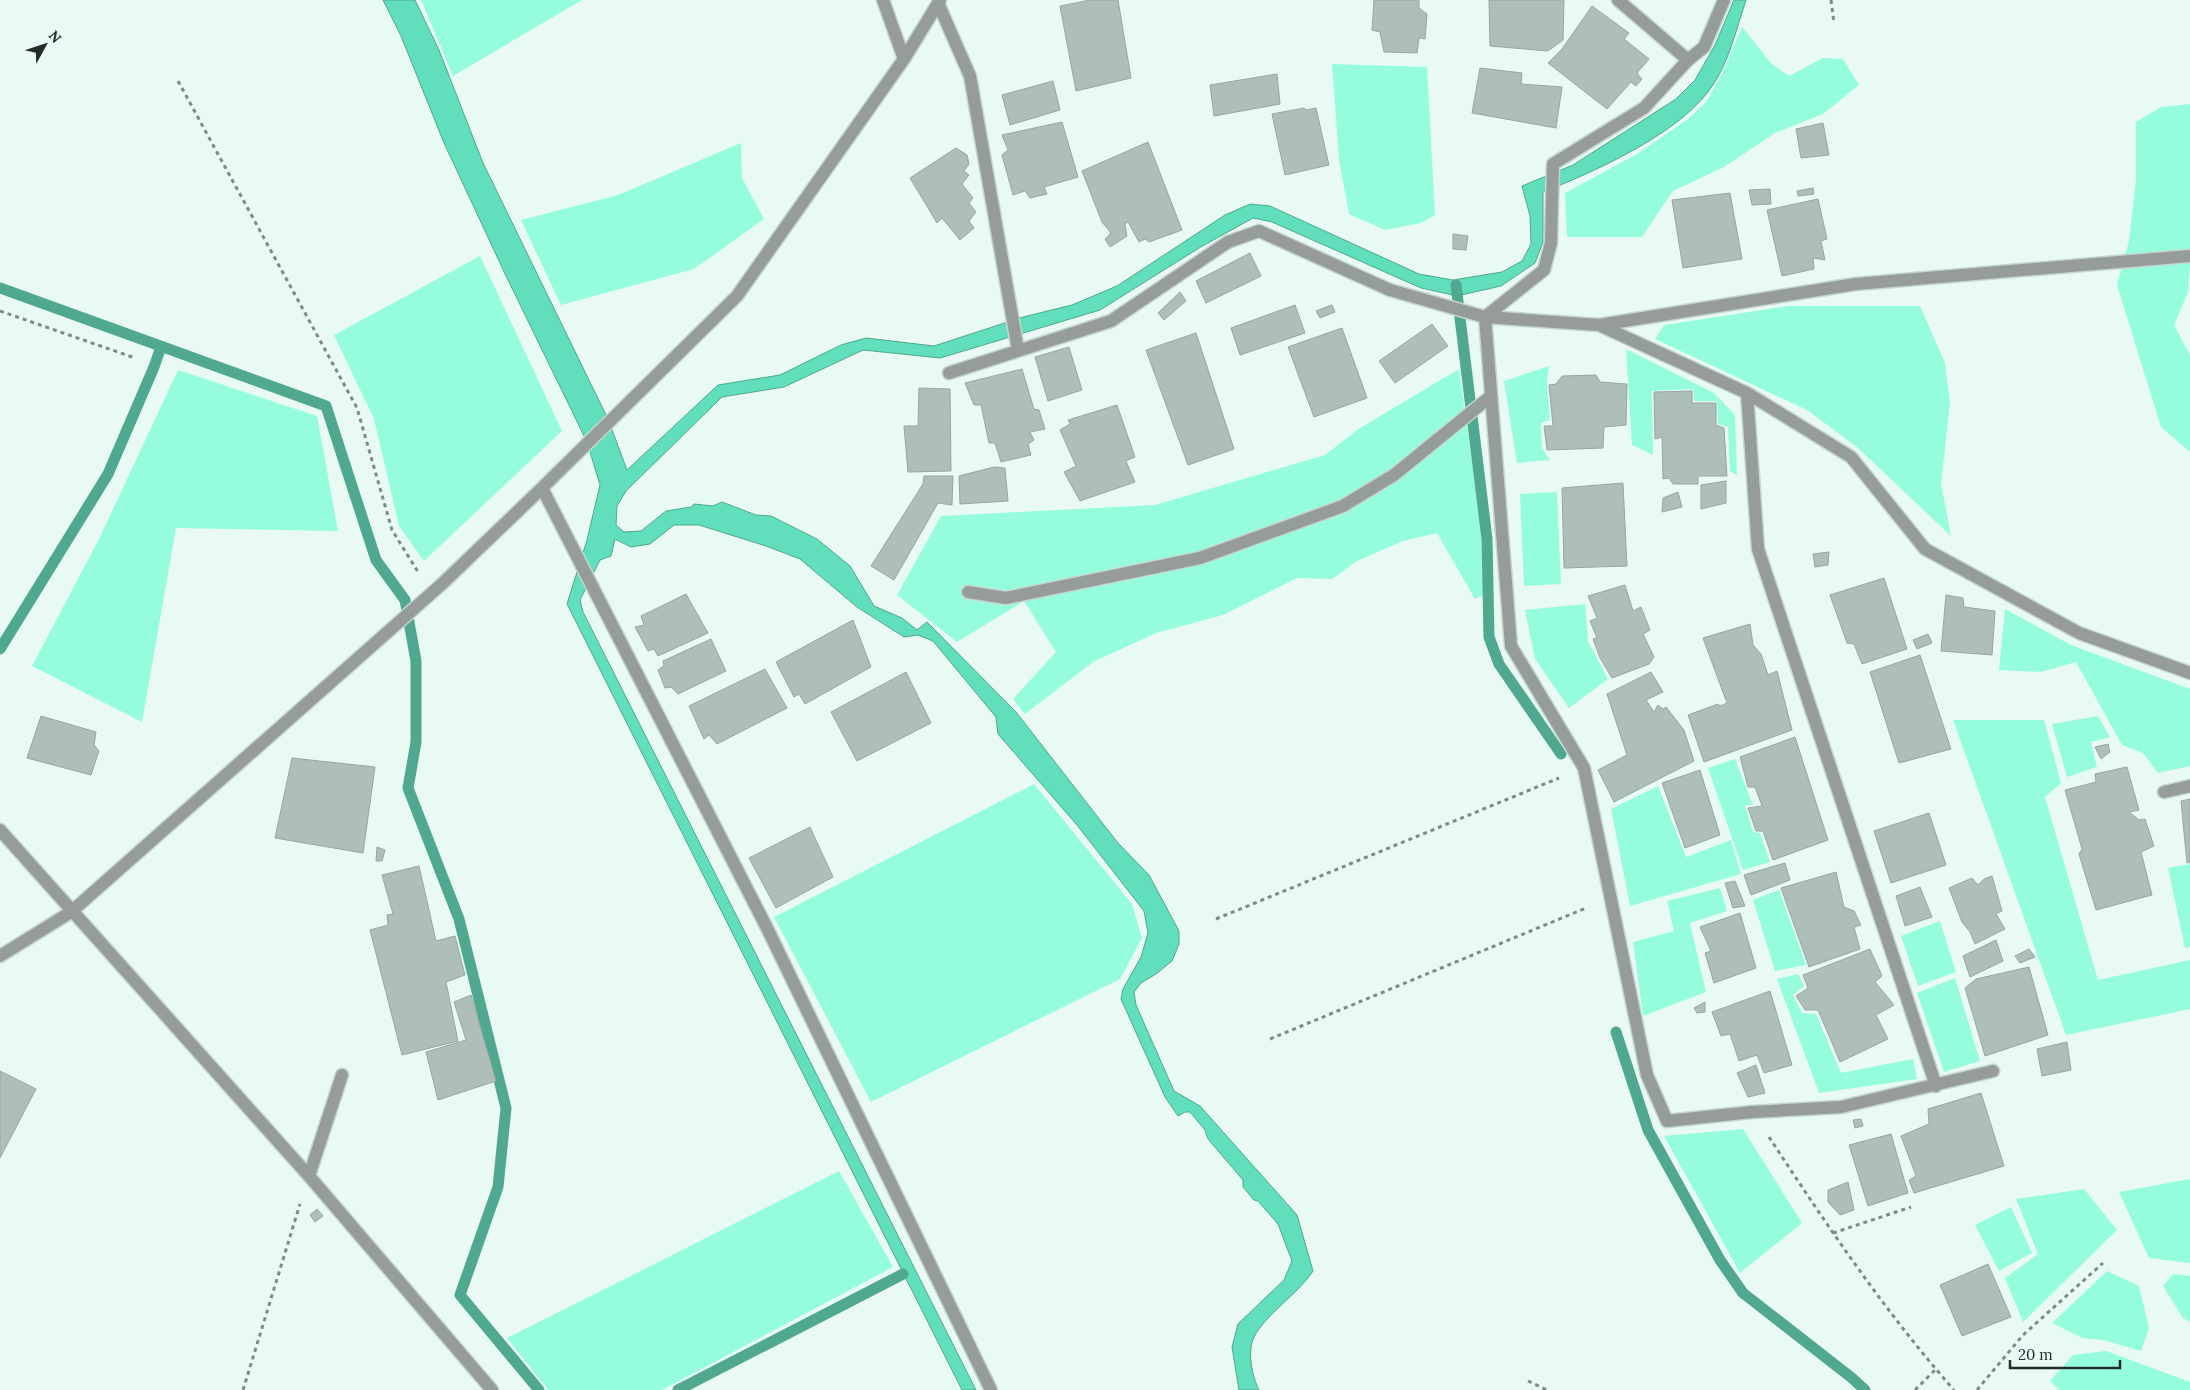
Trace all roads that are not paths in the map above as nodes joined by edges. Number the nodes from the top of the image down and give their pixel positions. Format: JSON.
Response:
{"nodes":[{"id":1,"x":883,"y":0,"type":"edge"},
{"id":2,"x":1618,"y":0,"type":"edge"},
{"id":3,"x":1724,"y":0,"type":"edge"},
{"id":4,"x":939,"y":1,"type":"edge"},
{"id":5,"x":904,"y":59,"type":"junction"},
{"id":6,"x":1688,"y":60,"type":"junction"},
{"id":7,"x":2190,"y":256,"type":"edge"},
{"id":8,"x":1485,"y":317,"type":"junction"},
{"id":9,"x":1599,"y":325,"type":"junction"},
{"id":10,"x":1018,"y":350,"type":"junction"},
{"id":11,"x":949,"y":373,"type":"dead end"},
{"id":12,"x":1747,"y":394,"type":"junction"},
{"id":13,"x":1491,"y":396,"type":"junction"},
{"id":14,"x":542,"y":488,"type":"junction"},
{"id":15,"x":968,"y":592,"type":"dead end"},
{"id":16,"x":2190,"y":673,"type":"edge"},
{"id":17,"x":2190,"y":786,"type":"edge"},
{"id":18,"x":2164,"y":792,"type":"dead end"},
{"id":19,"x":0,"y":830,"type":"edge"},
{"id":20,"x":72,"y":912,"type":"junction"},
{"id":21,"x":0,"y":956,"type":"edge"},
{"id":22,"x":1993,"y":1071,"type":"dead end"},
{"id":23,"x":342,"y":1075,"type":"dead end"},
{"id":24,"x":1936,"y":1086,"type":"junction"},
{"id":25,"x":308,"y":1176,"type":"junction"},
{"id":26,"x":492,"y":1390,"type":"edge"},
{"id":27,"x":991,"y":1390,"type":"edge"}],
"edges":[{"from":1,"to":5,"type":"street"},
{"from":2,"to":6,"type":"street"},
{"from":3,"to":6,"type":"street"},
{"from":4,"to":5,"type":"street"},
{"from":4,"to":10,"type":"street"},
{"from":5,"to":14,"type":"street"},
{"from":6,"to":8,"type":"street"},
{"from":7,"to":9,"type":"street"},
{"from":8,"to":9,"type":"street"},
{"from":8,"to":10,"type":"street"},
{"from":8,"to":13,"type":"street"},
{"from":9,"to":12,"type":"street"},
{"from":10,"to":11,"type":"street"},
{"from":12,"to":16,"type":"street"},
{"from":12,"to":24,"type":"street"},
{"from":13,"to":15,"type":"street"},
{"from":13,"to":24,"type":"street"},
{"from":14,"to":20,"type":"street"},
{"from":14,"to":27,"type":"street"},
{"from":17,"to":18,"type":"street"},
{"from":19,"to":20,"type":"street"},
{"from":20,"to":21,"type":"street"},
{"from":20,"to":25,"type":"street"},
{"from":22,"to":24,"type":"street"},
{"from":23,"to":25,"type":"street"},
{"from":25,"to":26,"type":"street"}]}
